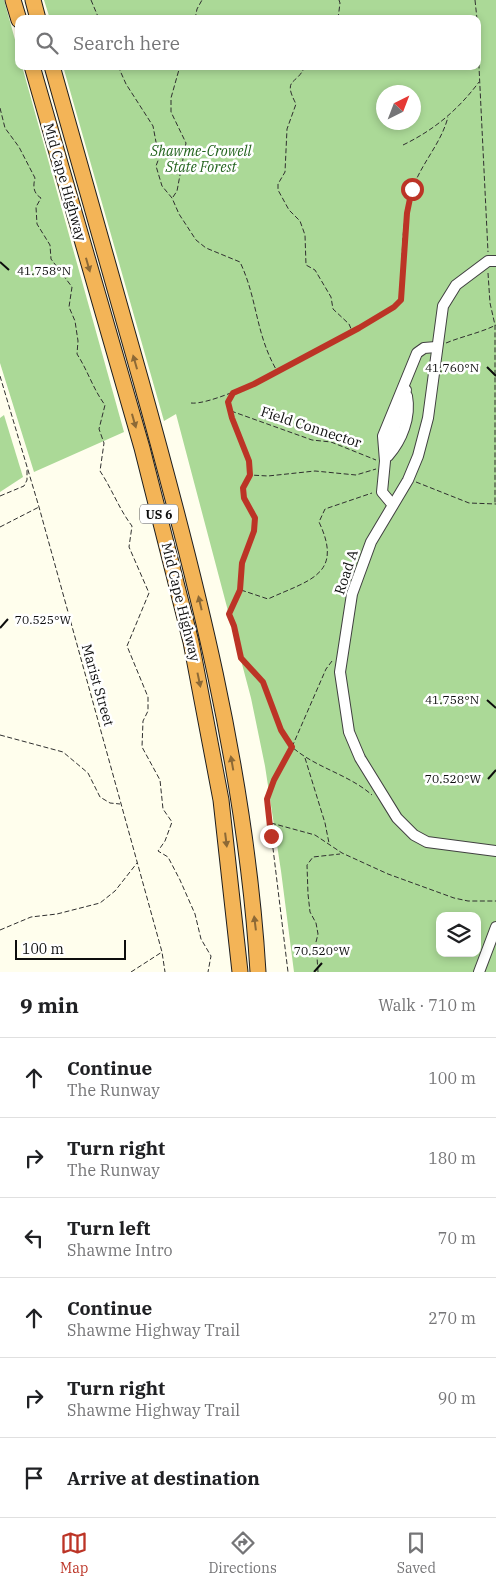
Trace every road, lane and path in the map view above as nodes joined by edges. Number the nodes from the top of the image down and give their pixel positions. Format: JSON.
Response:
{"nodes":[{"id":1,"x":13,"y":0,"type":"edge"},
{"id":2,"x":33,"y":0,"type":"edge"},
{"id":3,"x":91,"y":0,"type":"edge"},
{"id":4,"x":202,"y":0,"type":"edge"},
{"id":5,"x":339,"y":0,"type":"edge"},
{"id":6,"x":476,"y":0,"type":"edge"},
{"id":7,"x":18,"y":15,"type":"edge"},
{"id":8,"x":37,"y":15,"type":"edge"},
{"id":9,"x":97,"y":15,"type":"edge"},
{"id":10,"x":196,"y":15,"type":"edge"},
{"id":11,"x":338,"y":15,"type":"edge"},
{"id":12,"x":477,"y":15,"type":"edge"},
{"id":13,"x":33,"y":70,"type":"edge"},
{"id":14,"x":53,"y":70,"type":"edge"},
{"id":15,"x":120,"y":70,"type":"edge"},
{"id":16,"x":179,"y":70,"type":"edge"},
{"id":17,"x":302,"y":70,"type":"edge"},
{"id":18,"x":479,"y":82,"type":"dead end"},
{"id":19,"x":0,"y":108,"type":"edge"},
{"id":20,"x":448,"y":117,"type":"junction"},
{"id":21,"x":403,"y":145,"type":"dead end"},
{"id":22,"x":172,"y":198,"type":"junction"},
{"id":23,"x":496,"y":261,"type":"edge"},
{"id":24,"x":496,"y":324,"type":"edge"},
{"id":25,"x":352,"y":332,"type":"junction"},
{"id":26,"x":436,"y":347,"type":"junction"},
{"id":27,"x":278,"y":371,"type":"junction"},
{"id":28,"x":0,"y":376,"type":"edge"},
{"id":29,"x":405,"y":377,"type":"junction"},
{"id":30,"x":233,"y":393,"type":"junction"},
{"id":31,"x":190,"y":403,"type":"dead end"},
{"id":32,"x":230,"y":411,"type":"junction"},
{"id":33,"x":384,"y":464,"type":"junction"},
{"id":34,"x":27,"y":467,"type":"junction"},
{"id":35,"x":250,"y":475,"type":"junction"},
{"id":36,"x":408,"y":480,"type":"junction"},
{"id":37,"x":382,"y":489,"type":"junction"},
{"id":38,"x":0,"y":496,"type":"edge"},
{"id":39,"x":392,"y":504,"type":"junction"},
{"id":40,"x":496,"y":504,"type":"edge"},
{"id":41,"x":39,"y":507,"type":"junction"},
{"id":42,"x":0,"y":527,"type":"edge"},
{"id":43,"x":240,"y":590,"type":"junction"},
{"id":44,"x":343,"y":647,"type":"junction"},
{"id":45,"x":0,"y":735,"type":"edge"},
{"id":46,"x":292,"y":747,"type":"junction"},
{"id":47,"x":305,"y":757,"type":"junction"},
{"id":48,"x":374,"y":797,"type":"dead end"},
{"id":49,"x":121,"y":804,"type":"junction"},
{"id":50,"x":271,"y":822,"type":"junction"},
{"id":51,"x":329,"y":844,"type":"junction"},
{"id":52,"x":494,"y":853,"type":"edge"},
{"id":53,"x":342,"y":854,"type":"junction"},
{"id":54,"x":137,"y":863,"type":"junction"},
{"id":55,"x":496,"y":901,"type":"edge"},
{"id":56,"x":496,"y":927,"type":"edge"},
{"id":57,"x":0,"y":930,"type":"edge"},
{"id":58,"x":162,"y":952,"type":"junction"},
{"id":59,"x":130,"y":972,"type":"edge"},
{"id":60,"x":164,"y":972,"type":"edge"},
{"id":61,"x":208,"y":972,"type":"edge"},
{"id":62,"x":240,"y":972,"type":"edge"},
{"id":63,"x":258,"y":972,"type":"edge"},
{"id":64,"x":288,"y":972,"type":"edge"},
{"id":65,"x":318,"y":972,"type":"edge"},
{"id":66,"x":479,"y":972,"type":"edge"}],
"edges":[{"from":1,"to":7,"type":"highway"},
{"from":2,"to":8,"type":"highway"},
{"from":3,"to":9,"type":"path"},
{"from":4,"to":10,"type":"path"},
{"from":5,"to":11,"type":"path"},
{"from":6,"to":12,"type":"path"},
{"from":13,"to":62,"type":"highway","name":"Mid Cape Highway","number":"US 6","one_way":true},
{"from":63,"to":14,"type":"highway","name":"Mid Cape Highway","number":"US 6","one_way":true},
{"from":15,"to":22,"type":"path"},
{"from":16,"to":22,"type":"path"},
{"from":17,"to":25,"type":"path"},
{"from":18,"to":20,"type":"path"},
{"from":19,"to":61,"type":"path"},
{"from":20,"to":21,"type":"path"},
{"from":20,"to":25,"type":"path"},
{"from":22,"to":27,"type":"path"},
{"from":23,"to":26,"type":"lane","name":"Road A"},
{"from":24,"to":26,"type":"path"},
{"from":25,"to":27,"type":"path"},
{"from":26,"to":29,"type":"lane"},
{"from":26,"to":36,"type":"lane","name":"Road A"},
{"from":27,"to":30,"type":"path"},
{"from":28,"to":34,"type":"path","name":"Marist Street"},
{"from":29,"to":33,"type":"lane"},
{"from":29,"to":33,"type":"lane"},
{"from":30,"to":31,"type":"path"},
{"from":30,"to":32,"type":"path"},
{"from":32,"to":33,"type":"path","name":"Field Connector"},
{"from":32,"to":35,"type":"path"},
{"from":33,"to":35,"type":"path"},
{"from":33,"to":37,"type":"lane"},
{"from":34,"to":38,"type":"path"},
{"from":34,"to":41,"type":"path","name":"Marist Street"},
{"from":35,"to":43,"type":"path"},
{"from":36,"to":39,"type":"lane","name":"Road A"},
{"from":36,"to":40,"type":"path"},
{"from":37,"to":39,"type":"lane"},
{"from":37,"to":43,"type":"path"},
{"from":39,"to":44,"type":"lane","name":"Road A"},
{"from":41,"to":42,"type":"path"},
{"from":41,"to":49,"type":"path","name":"Marist Street"},
{"from":43,"to":46,"type":"path"},
{"from":44,"to":46,"type":"path"},
{"from":44,"to":52,"type":"lane","name":"Road A"},
{"from":45,"to":49,"type":"path"},
{"from":46,"to":47,"type":"path"},
{"from":46,"to":50,"type":"path"},
{"from":47,"to":48,"type":"path"},
{"from":47,"to":51,"type":"path"},
{"from":49,"to":54,"type":"path","name":"Marist Street"},
{"from":50,"to":51,"type":"path"},
{"from":50,"to":64,"type":"path"},
{"from":51,"to":53,"type":"path"},
{"from":53,"to":55,"type":"path"},
{"from":53,"to":65,"type":"path"},
{"from":54,"to":57,"type":"path"},
{"from":54,"to":58,"type":"path","name":"Marist Street"},
{"from":56,"to":66,"type":"lane"},
{"from":58,"to":59,"type":"path"},
{"from":58,"to":60,"type":"path","name":"Marist Street"}]}
